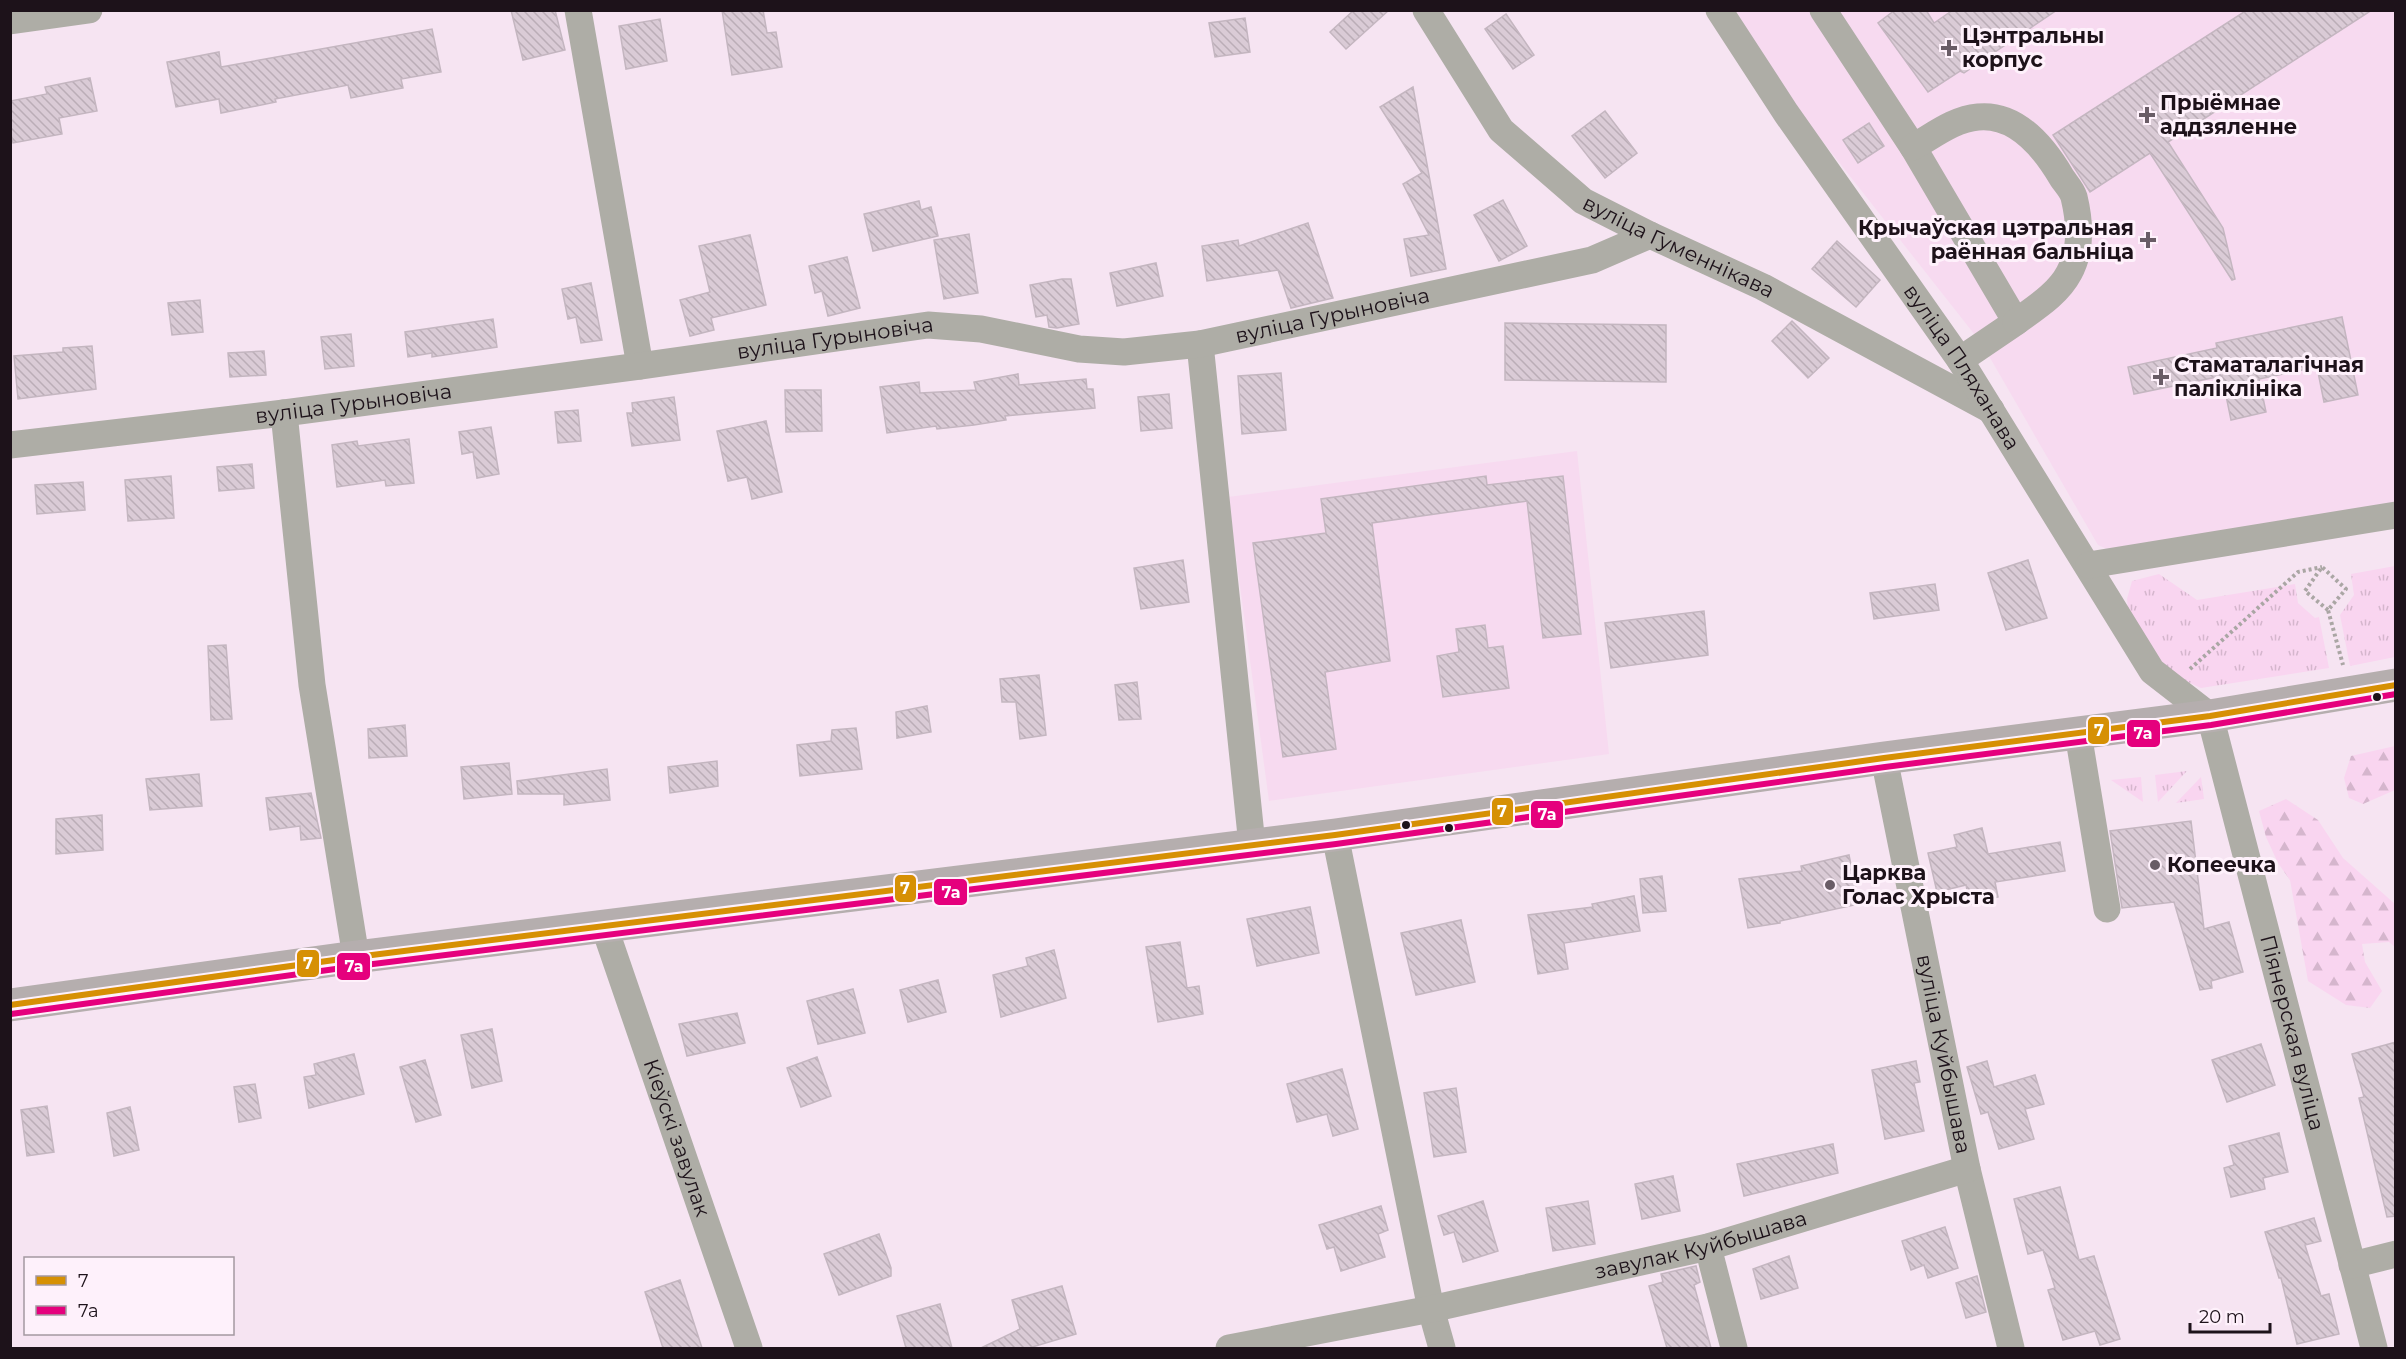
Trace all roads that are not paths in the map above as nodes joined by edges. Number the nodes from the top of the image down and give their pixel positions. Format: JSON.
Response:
{"nodes":[{"id":1,"x":89,"y":10,"type":"edge"},
{"id":2,"x":579,"y":10,"type":"edge"},
{"id":3,"x":1426,"y":10,"type":"edge"},
{"id":4,"x":1719,"y":10,"type":"edge"},
{"id":5,"x":1823,"y":10,"type":"edge"},
{"id":6,"x":10,"y":21,"type":"edge"},
{"id":7,"x":1913,"y":147,"type":"junction"},
{"id":8,"x":1650,"y":235,"type":"junction"},
{"id":9,"x":2016,"y":322,"type":"junction"},
{"id":10,"x":1200,"y":344,"type":"junction"},
{"id":11,"x":1960,"y":360,"type":"junction"},
{"id":12,"x":640,"y":366,"type":"junction"},
{"id":13,"x":1992,"y":410,"type":"junction"},
{"id":14,"x":284,"y":413,"type":"junction"},
{"id":15,"x":10,"y":445,"type":"edge"},
{"id":16,"x":2396,"y":515,"type":"edge"},
{"id":17,"x":2089,"y":565,"type":"junction"},
{"id":18,"x":2396,"y":686,"type":"edge"},
{"id":19,"x":2200,"y":708,"type":"junction"},
{"id":20,"x":2078,"y":733,"type":"junction"},
{"id":21,"x":1884,"y":758,"type":"junction"},
{"id":22,"x":1335,"y":835,"type":"junction"},
{"id":23,"x":1252,"y":845,"type":"junction"},
{"id":24,"x":2107,"y":909,"type":"dead end"},
{"id":25,"x":604,"y":926,"type":"junction"},
{"id":26,"x":356,"y":957,"type":"junction"},
{"id":27,"x":10,"y":1005,"type":"edge"},
{"id":28,"x":1966,"y":1169,"type":"junction"},
{"id":29,"x":1708,"y":1247,"type":"junction"},
{"id":30,"x":2396,"y":1254,"type":"edge"},
{"id":31,"x":2352,"y":1265,"type":"junction"},
{"id":32,"x":1431,"y":1309,"type":"junction"},
{"id":33,"x":749,"y":1348,"type":"edge"},
{"id":34,"x":1229,"y":1348,"type":"edge"},
{"id":35,"x":1442,"y":1348,"type":"edge"},
{"id":36,"x":1734,"y":1348,"type":"edge"},
{"id":37,"x":2011,"y":1348,"type":"edge"},
{"id":38,"x":2374,"y":1348,"type":"edge"}],
"edges":[{"from":1,"to":6,"type":"street"},
{"from":2,"to":12,"type":"street"},
{"from":3,"to":8,"type":"street","name":"вуліца Гуменнікава"},
{"from":4,"to":11,"type":"street","name":"вуліца Пляханава"},
{"from":5,"to":7,"type":"street"},
{"from":7,"to":9,"type":"street"},
{"from":7,"to":9,"type":"street"},
{"from":8,"to":10,"type":"street","name":"вуліца Гурыновіча"},
{"from":8,"to":13,"type":"street","name":"вуліца Гуменнікава"},
{"from":9,"to":11,"type":"street"},
{"from":10,"to":12,"type":"street","name":"вуліца Гурыновіча"},
{"from":10,"to":23,"type":"street"},
{"from":11,"to":13,"type":"street","name":"вуліца Пляханава"},
{"from":12,"to":14,"type":"street","name":"вуліца Гурыновіча"},
{"from":13,"to":17,"type":"street","name":"вуліца Пляханава"},
{"from":14,"to":15,"type":"street","name":"вуліца Гурыновіча"},
{"from":14,"to":26,"type":"street"},
{"from":16,"to":17,"type":"street"},
{"from":17,"to":19,"type":"street","name":"вуліца Пляханава"},
{"from":18,"to":19,"type":"main road"},
{"from":19,"to":20,"type":"main road"},
{"from":19,"to":31,"type":"street","name":"Піянерская вуліца"},
{"from":20,"to":21,"type":"main road"},
{"from":20,"to":24,"type":"street"},
{"from":21,"to":22,"type":"main road"},
{"from":21,"to":28,"type":"street","name":"вуліца Куйбышава"},
{"from":22,"to":23,"type":"main road"},
{"from":22,"to":32,"type":"street"},
{"from":23,"to":25,"type":"main road"},
{"from":25,"to":26,"type":"main road"},
{"from":25,"to":33,"type":"street","name":"Кіеўскі завулак"},
{"from":26,"to":27,"type":"main road"},
{"from":28,"to":29,"type":"street","name":"завулак Куйбышава"},
{"from":28,"to":37,"type":"street","name":"вуліца Куйбышава"},
{"from":29,"to":32,"type":"street","name":"завулак Куйбышава"},
{"from":29,"to":36,"type":"street"},
{"from":30,"to":31,"type":"street"},
{"from":31,"to":38,"type":"street","name":"Піянерская вуліца"},
{"from":32,"to":34,"type":"street","name":"завулак Куйбышава"},
{"from":32,"to":35,"type":"street"}]}
